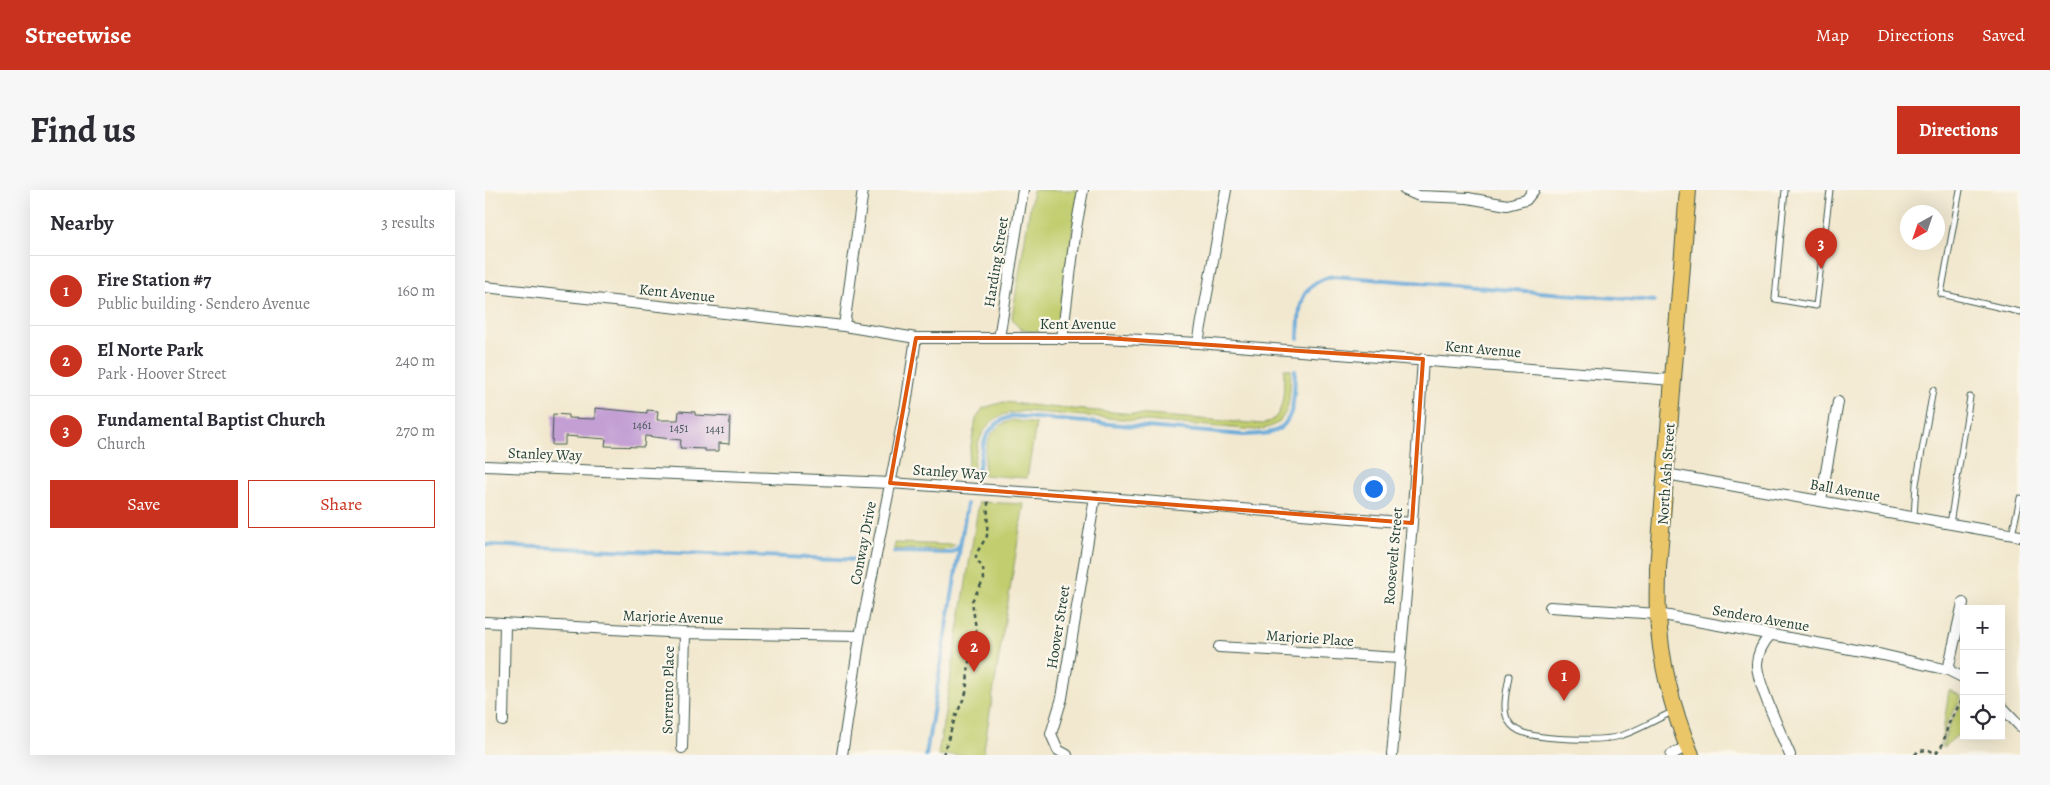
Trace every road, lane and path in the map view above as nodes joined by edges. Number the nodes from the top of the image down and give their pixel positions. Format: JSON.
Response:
{"nodes":[{"id":1,"x":863,"y":190,"type":"edge"},
{"id":2,"x":1023,"y":190,"type":"edge"},
{"id":3,"x":1083,"y":190,"type":"edge"},
{"id":4,"x":1226,"y":190,"type":"edge"},
{"id":5,"x":1405,"y":190,"type":"edge"},
{"id":6,"x":1534,"y":190,"type":"edge"},
{"id":7,"x":1688,"y":190,"type":"edge"},
{"id":8,"x":1785,"y":190,"type":"edge"},
{"id":9,"x":1830,"y":190,"type":"edge"},
{"id":10,"x":1960,"y":190,"type":"edge"},
{"id":11,"x":485,"y":288,"type":"edge"},
{"id":12,"x":2020,"y":312,"type":"edge"},
{"id":13,"x":844,"y":326,"type":"junction"},
{"id":14,"x":915,"y":338,"type":"junction"},
{"id":15,"x":999,"y":338,"type":"junction"},
{"id":16,"x":1061,"y":339,"type":"junction"},
{"id":17,"x":1198,"y":343,"type":"junction"},
{"id":18,"x":1423,"y":359,"type":"junction"},
{"id":19,"x":1673,"y":380,"type":"junction"},
{"id":20,"x":1933,"y":390,"type":"dead end"},
{"id":21,"x":1971,"y":397,"type":"dead end"},
{"id":22,"x":1838,"y":402,"type":"dead end"},
{"id":23,"x":485,"y":466,"type":"edge"},
{"id":24,"x":1665,"y":474,"type":"junction"},
{"id":25,"x":890,"y":483,"type":"junction"},
{"id":26,"x":988,"y":489,"type":"junction"},
{"id":27,"x":1095,"y":497,"type":"junction"},
{"id":28,"x":2020,"y":498,"type":"edge"},
{"id":29,"x":1821,"y":501,"type":"junction"},
{"id":30,"x":1914,"y":517,"type":"junction"},
{"id":31,"x":1412,"y":523,"type":"junction"},
{"id":32,"x":1950,"y":524,"type":"junction"},
{"id":33,"x":2016,"y":535,"type":"edge"},
{"id":34,"x":1963,"y":603,"type":"dead end"},
{"id":35,"x":1550,"y":606,"type":"dead end"},
{"id":36,"x":1658,"y":614,"type":"junction"},
{"id":37,"x":485,"y":622,"type":"edge"},
{"id":38,"x":505,"y":624,"type":"junction"},
{"id":39,"x":685,"y":633,"type":"junction"},
{"id":40,"x":1770,"y":635,"type":"junction"},
{"id":41,"x":860,"y":636,"type":"junction"},
{"id":42,"x":1219,"y":647,"type":"dead end"},
{"id":43,"x":1399,"y":658,"type":"junction"},
{"id":44,"x":1948,"y":670,"type":"junction"},
{"id":45,"x":1509,"y":676,"type":"dead end"},
{"id":46,"x":1960,"y":676,"type":"edge"},
{"id":47,"x":1960,"y":703,"type":"edge"},
{"id":48,"x":1675,"y":710,"type":"junction"},
{"id":49,"x":2005,"y":710,"type":"edge"},
{"id":50,"x":503,"y":721,"type":"dead end"},
{"id":51,"x":2020,"y":726,"type":"edge"},
{"id":52,"x":682,"y":748,"type":"dead end"},
{"id":53,"x":1689,"y":750,"type":"edge"},
{"id":54,"x":1937,"y":754,"type":"edge"},
{"id":55,"x":842,"y":755,"type":"edge"},
{"id":56,"x":943,"y":755,"type":"edge"},
{"id":57,"x":1067,"y":755,"type":"edge"},
{"id":58,"x":1392,"y":755,"type":"edge"},
{"id":59,"x":1671,"y":755,"type":"edge"},
{"id":60,"x":1790,"y":755,"type":"edge"},
{"id":61,"x":1915,"y":755,"type":"edge"}],
"edges":[{"from":1,"to":13,"type":"street"},
{"from":2,"to":15,"type":"street","name":"Harding Street"},
{"from":3,"to":16,"type":"street"},
{"from":4,"to":17,"type":"street"},
{"from":5,"to":6,"type":"street"},
{"from":7,"to":19,"type":"main road","name":"North Ash Street"},
{"from":8,"to":9,"type":"lane"},
{"from":10,"to":12,"type":"lane"},
{"from":11,"to":13,"type":"street","name":"Kent Avenue"},
{"from":13,"to":14,"type":"street","name":"Kent Avenue"},
{"from":14,"to":15,"type":"street","name":"Kent Avenue"},
{"from":14,"to":25,"type":"street","name":"Conway Drive"},
{"from":15,"to":16,"type":"street","name":"Kent Avenue"},
{"from":16,"to":17,"type":"street","name":"Kent Avenue"},
{"from":17,"to":18,"type":"street","name":"Kent Avenue"},
{"from":18,"to":19,"type":"street","name":"Kent Avenue"},
{"from":18,"to":31,"type":"street","name":"Roosevelt Street"},
{"from":19,"to":24,"type":"main road","name":"North Ash Street"},
{"from":20,"to":30,"type":"lane"},
{"from":21,"to":32,"type":"lane"},
{"from":22,"to":29,"type":"street"},
{"from":23,"to":25,"type":"street","name":"Stanley Way"},
{"from":24,"to":29,"type":"street","name":"Ball Avenue"},
{"from":24,"to":36,"type":"main road","name":"North Ash Street"},
{"from":25,"to":26,"type":"street","name":"Stanley Way"},
{"from":25,"to":41,"type":"street","name":"Conway Drive"},
{"from":26,"to":27,"type":"street","name":"Stanley Way"},
{"from":26,"to":56,"type":"path"},
{"from":27,"to":31,"type":"street","name":"Stanley Way"},
{"from":27,"to":57,"type":"street","name":"Hoover Street"},
{"from":28,"to":33,"type":"lane"},
{"from":29,"to":30,"type":"street","name":"Ball Avenue"},
{"from":30,"to":32,"type":"street","name":"Ball Avenue"},
{"from":31,"to":43,"type":"street","name":"Roosevelt Street"},
{"from":32,"to":33,"type":"street","name":"Ball Avenue"},
{"from":34,"to":44,"type":"street"},
{"from":35,"to":36,"type":"street","name":"Sendero Avenue"},
{"from":36,"to":40,"type":"street","name":"Sendero Avenue"},
{"from":36,"to":48,"type":"main road","name":"North Ash Street"},
{"from":37,"to":38,"type":"street","name":"Marjorie Avenue"},
{"from":38,"to":39,"type":"street","name":"Marjorie Avenue"},
{"from":38,"to":50,"type":"street"},
{"from":39,"to":41,"type":"street","name":"Marjorie Avenue"},
{"from":39,"to":52,"type":"street","name":"Sorrento Place"},
{"from":40,"to":44,"type":"street","name":"Sendero Avenue"},
{"from":40,"to":60,"type":"street"},
{"from":41,"to":55,"type":"street","name":"Conway Drive"},
{"from":42,"to":43,"type":"street","name":"Marjorie Place"},
{"from":43,"to":58,"type":"street","name":"Roosevelt Street"},
{"from":44,"to":46,"type":"street","name":"Sendero Avenue"},
{"from":45,"to":48,"type":"lane"},
{"from":47,"to":54,"type":"path"},
{"from":48,"to":53,"type":"main road","name":"North Ash Street"},
{"from":49,"to":51,"type":"street"},
{"from":53,"to":59,"type":"street"},
{"from":54,"to":61,"type":"path"}]}
